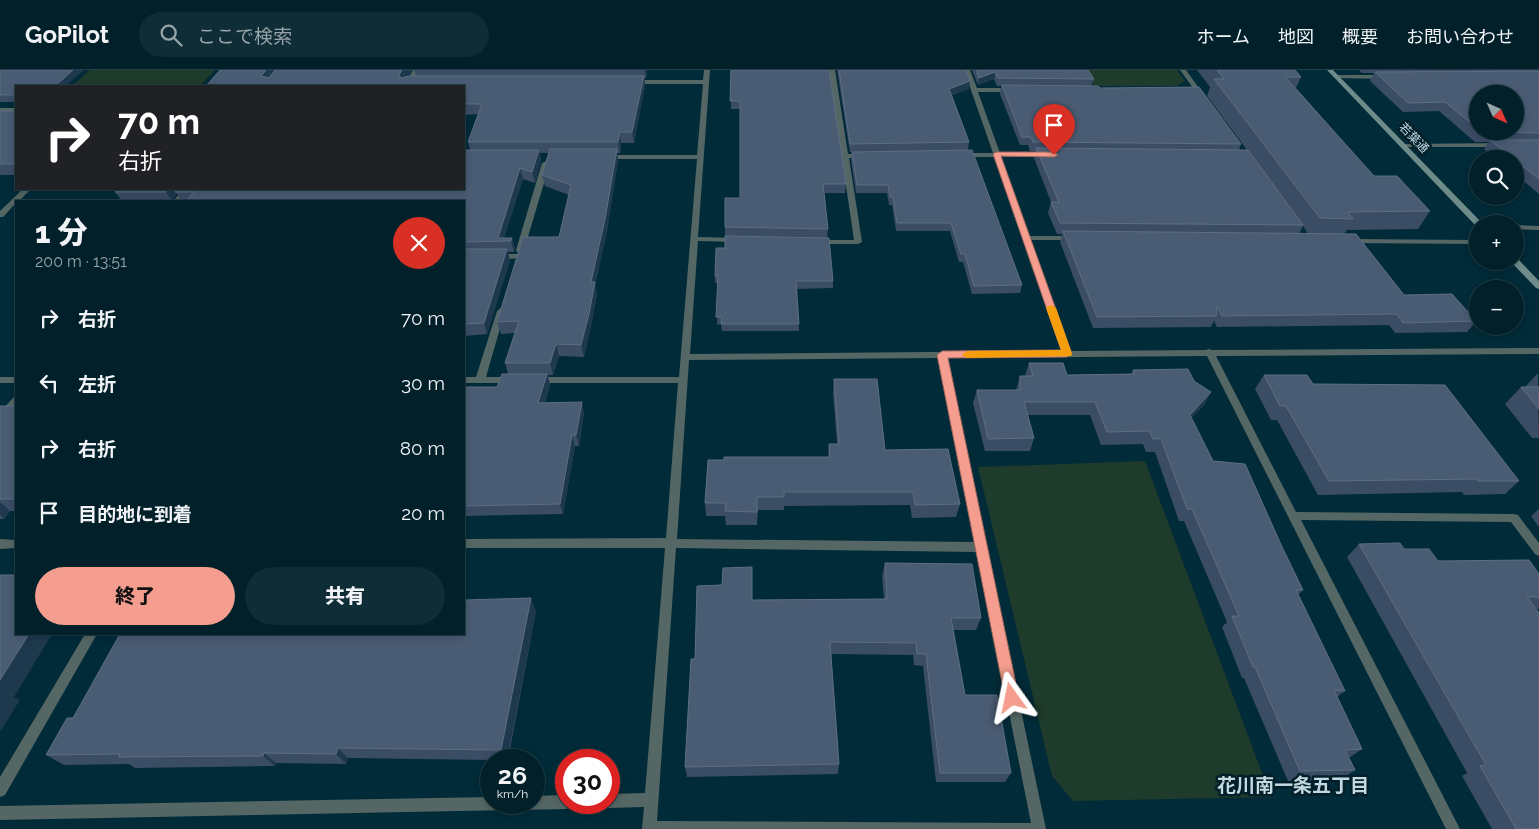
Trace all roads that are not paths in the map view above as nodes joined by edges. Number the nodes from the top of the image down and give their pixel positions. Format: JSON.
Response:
{"nodes":[{"id":1,"x":416,"y":70,"type":"edge"},
{"id":2,"x":707,"y":70,"type":"edge"},
{"id":3,"x":832,"y":70,"type":"edge"},
{"id":4,"x":967,"y":70,"type":"edge"},
{"id":5,"x":1183,"y":70,"type":"edge"},
{"id":6,"x":1330,"y":70,"type":"edge"},
{"id":7,"x":1337,"y":77,"type":"junction"},
{"id":8,"x":1394,"y":77,"type":"edge"},
{"id":9,"x":419,"y":82,"type":"edge"},
{"id":10,"x":627,"y":82,"type":"edge"},
{"id":11,"x":706,"y":82,"type":"junction"},
{"id":12,"x":408,"y":84,"type":"edge"},
{"id":13,"x":974,"y":90,"type":"junction"},
{"id":14,"x":1023,"y":90,"type":"edge"},
{"id":15,"x":1188,"y":91,"type":"edge"},
{"id":16,"x":1198,"y":91,"type":"junction"},
{"id":17,"x":1208,"y":106,"type":"edge"},
{"id":18,"x":0,"y":110,"type":"edge"},
{"id":19,"x":15,"y":110,"type":"edge"},
{"id":20,"x":1510,"y":145,"type":"edge"},
{"id":21,"x":1404,"y":146,"type":"junction"},
{"id":22,"x":996,"y":154,"type":"junction"},
{"id":23,"x":949,"y":155,"type":"edge"},
{"id":24,"x":1056,"y":155,"type":"edge"},
{"id":25,"x":845,"y":156,"type":"junction"},
{"id":26,"x":873,"y":156,"type":"edge"},
{"id":27,"x":539,"y":157,"type":"edge"},
{"id":28,"x":596,"y":157,"type":"edge"},
{"id":29,"x":700,"y":157,"type":"junction"},
{"id":30,"x":26,"y":190,"type":"edge"},
{"id":31,"x":187,"y":190,"type":"edge"},
{"id":32,"x":16,"y":200,"type":"edge"},
{"id":33,"x":179,"y":200,"type":"edge"},
{"id":34,"x":15,"y":201,"type":"edge"},
{"id":35,"x":0,"y":215,"type":"edge"},
{"id":36,"x":1470,"y":215,"type":"edge"},
{"id":37,"x":1524,"y":228,"type":"edge"},
{"id":38,"x":1539,"y":228,"type":"edge"},
{"id":39,"x":1026,"y":238,"type":"junction"},
{"id":40,"x":1084,"y":238,"type":"edge"},
{"id":41,"x":694,"y":239,"type":"junction"},
{"id":42,"x":752,"y":240,"type":"edge"},
{"id":43,"x":810,"y":241,"type":"edge"},
{"id":44,"x":1344,"y":241,"type":"edge"},
{"id":45,"x":1469,"y":242,"type":"edge"},
{"id":46,"x":491,"y":256,"type":"edge"},
{"id":47,"x":518,"y":256,"type":"junction"},
{"id":48,"x":515,"y":266,"type":"edge"},
{"id":49,"x":1524,"y":270,"type":"edge"},
{"id":50,"x":1539,"y":286,"type":"edge"},
{"id":51,"x":504,"y":304,"type":"edge"},
{"id":52,"x":1539,"y":351,"type":"edge"},
{"id":53,"x":1209,"y":352,"type":"junction"},
{"id":54,"x":1067,"y":354,"type":"junction"},
{"id":55,"x":942,"y":355,"type":"junction"},
{"id":56,"x":685,"y":357,"type":"junction"},
{"id":57,"x":0,"y":380,"type":"edge"},
{"id":58,"x":15,"y":380,"type":"edge"},
{"id":59,"x":465,"y":380,"type":"edge"},
{"id":60,"x":480,"y":380,"type":"junction"},
{"id":61,"x":684,"y":380,"type":"junction"},
{"id":62,"x":15,"y":401,"type":"edge"},
{"id":63,"x":0,"y":419,"type":"edge"},
{"id":64,"x":1292,"y":516,"type":"junction"},
{"id":65,"x":465,"y":543,"type":"edge"},
{"id":66,"x":671,"y":543,"type":"junction"},
{"id":67,"x":0,"y":544,"type":"edge"},
{"id":68,"x":15,"y":544,"type":"edge"},
{"id":69,"x":981,"y":547,"type":"junction"},
{"id":70,"x":1539,"y":552,"type":"edge"},
{"id":71,"x":90,"y":635,"type":"edge"},
{"id":72,"x":0,"y":790,"type":"edge"},
{"id":73,"x":651,"y":800,"type":"junction"},
{"id":74,"x":620,"y":801,"type":"edge"},
{"id":75,"x":555,"y":802,"type":"edge"},
{"id":76,"x":0,"y":813,"type":"edge"},
{"id":77,"x":649,"y":828,"type":"edge"},
{"id":78,"x":1029,"y":829,"type":"edge"},
{"id":79,"x":1039,"y":829,"type":"edge"},
{"id":80,"x":1453,"y":829,"type":"edge"}],
"edges":[{"from":1,"to":12,"type":"street"},
{"from":2,"to":11,"type":"street"},
{"from":3,"to":25,"type":"street"},
{"from":4,"to":13,"type":"street"},
{"from":5,"to":16,"type":"street"},
{"from":6,"to":7,"type":"street","name":"若葉通"},
{"from":7,"to":8,"type":"street"},
{"from":7,"to":21,"type":"street","name":"若葉通"},
{"from":9,"to":12,"type":"street"},
{"from":10,"to":11,"type":"street"},
{"from":11,"to":29,"type":"street"},
{"from":13,"to":14,"type":"street"},
{"from":13,"to":22,"type":"street"},
{"from":15,"to":16,"type":"street"},
{"from":16,"to":17,"type":"street"},
{"from":18,"to":19,"type":"street"},
{"from":20,"to":21,"type":"street"},
{"from":21,"to":36,"type":"street","name":"若葉通"},
{"from":22,"to":23,"type":"street"},
{"from":22,"to":24,"type":"street"},
{"from":22,"to":39,"type":"street"},
{"from":25,"to":26,"type":"street"},
{"from":25,"to":43,"type":"street"},
{"from":27,"to":47,"type":"street"},
{"from":28,"to":29,"type":"street"},
{"from":29,"to":41,"type":"street"},
{"from":30,"to":32,"type":"street"},
{"from":31,"to":33,"type":"street"},
{"from":34,"to":35,"type":"street"},
{"from":37,"to":38,"type":"street"},
{"from":39,"to":40,"type":"street"},
{"from":39,"to":54,"type":"street"},
{"from":41,"to":42,"type":"street"},
{"from":41,"to":56,"type":"street"},
{"from":44,"to":45,"type":"street"},
{"from":46,"to":47,"type":"street"},
{"from":47,"to":48,"type":"street"},
{"from":49,"to":50,"type":"street"},
{"from":51,"to":60,"type":"street"},
{"from":52,"to":53,"type":"street"},
{"from":53,"to":54,"type":"street"},
{"from":53,"to":64,"type":"street"},
{"from":54,"to":55,"type":"street"},
{"from":55,"to":56,"type":"street"},
{"from":55,"to":69,"type":"street"},
{"from":56,"to":61,"type":"street"},
{"from":57,"to":58,"type":"street"},
{"from":59,"to":60,"type":"street"},
{"from":60,"to":61,"type":"street"},
{"from":61,"to":66,"type":"street"},
{"from":62,"to":63,"type":"street"},
{"from":64,"to":70,"type":"street"},
{"from":64,"to":80,"type":"street"},
{"from":65,"to":66,"type":"street"},
{"from":66,"to":69,"type":"street"},
{"from":66,"to":73,"type":"street"},
{"from":67,"to":68,"type":"street"},
{"from":69,"to":79,"type":"street"},
{"from":71,"to":72,"type":"street"},
{"from":73,"to":74,"type":"street"},
{"from":73,"to":77,"type":"street"},
{"from":75,"to":76,"type":"street"},
{"from":77,"to":78,"type":"street"}]}
